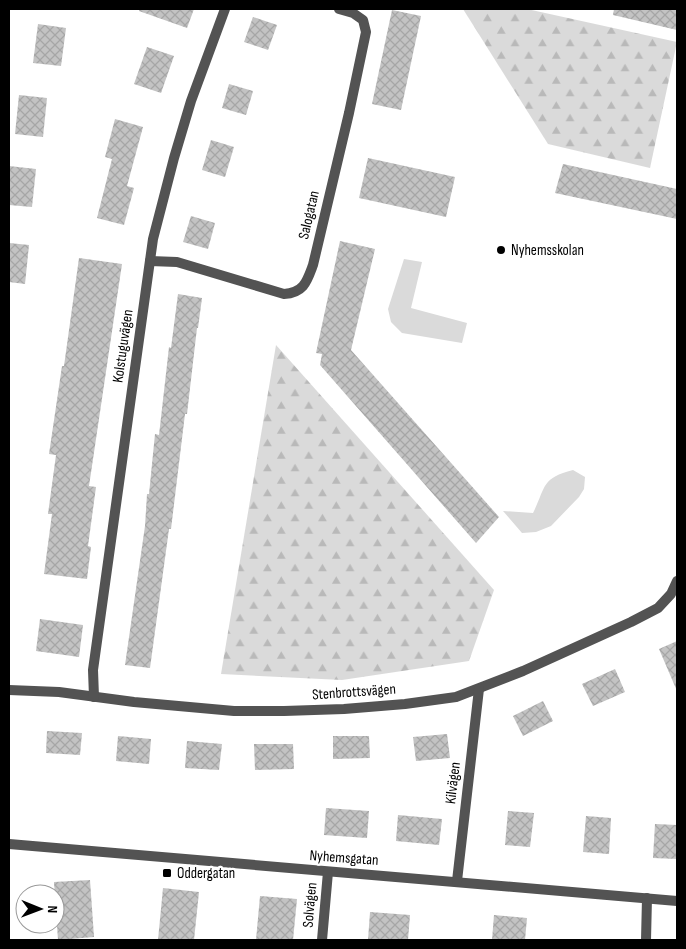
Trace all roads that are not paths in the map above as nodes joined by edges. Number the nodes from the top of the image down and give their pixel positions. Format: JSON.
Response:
{"nodes":[{"id":1,"x":225,"y":9,"type":"edge"},
{"id":2,"x":339,"y":9,"type":"edge"},
{"id":3,"x":150,"y":261,"type":"junction"},
{"id":4,"x":677,"y":581,"type":"edge"},
{"id":5,"x":674,"y":594,"type":"edge"},
{"id":6,"x":479,"y":689,"type":"junction"},
{"id":7,"x":9,"y":690,"type":"edge"},
{"id":8,"x":94,"y":697,"type":"junction"},
{"id":9,"x":9,"y":844,"type":"edge"},
{"id":10,"x":328,"y":872,"type":"junction"},
{"id":11,"x":456,"y":881,"type":"junction"},
{"id":12,"x":647,"y":898,"type":"junction"},
{"id":13,"x":677,"y":901,"type":"edge"},
{"id":14,"x":322,"y":940,"type":"edge"},
{"id":15,"x":646,"y":940,"type":"edge"}],
"edges":[{"from":1,"to":3,"type":"street","name":"Kolstuguvägen"},
{"from":2,"to":3,"type":"street","name":"Salogatan"},
{"from":3,"to":8,"type":"street","name":"Kolstuguvägen"},
{"from":4,"to":5,"type":"street"},
{"from":5,"to":6,"type":"street","name":"Stenbrottsvägen"},
{"from":6,"to":8,"type":"street","name":"Stenbrottsvägen"},
{"from":6,"to":11,"type":"street","name":"Kilvägen"},
{"from":7,"to":8,"type":"street","name":"Stenbrottsvägen"},
{"from":9,"to":10,"type":"street","name":"Nyhemsgatan"},
{"from":10,"to":11,"type":"street","name":"Nyhemsgatan"},
{"from":10,"to":14,"type":"street","name":"Solvägen"},
{"from":11,"to":12,"type":"street","name":"Nyhemsgatan"},
{"from":12,"to":13,"type":"street","name":"Nyhemsgatan"},
{"from":12,"to":15,"type":"street"}]}
